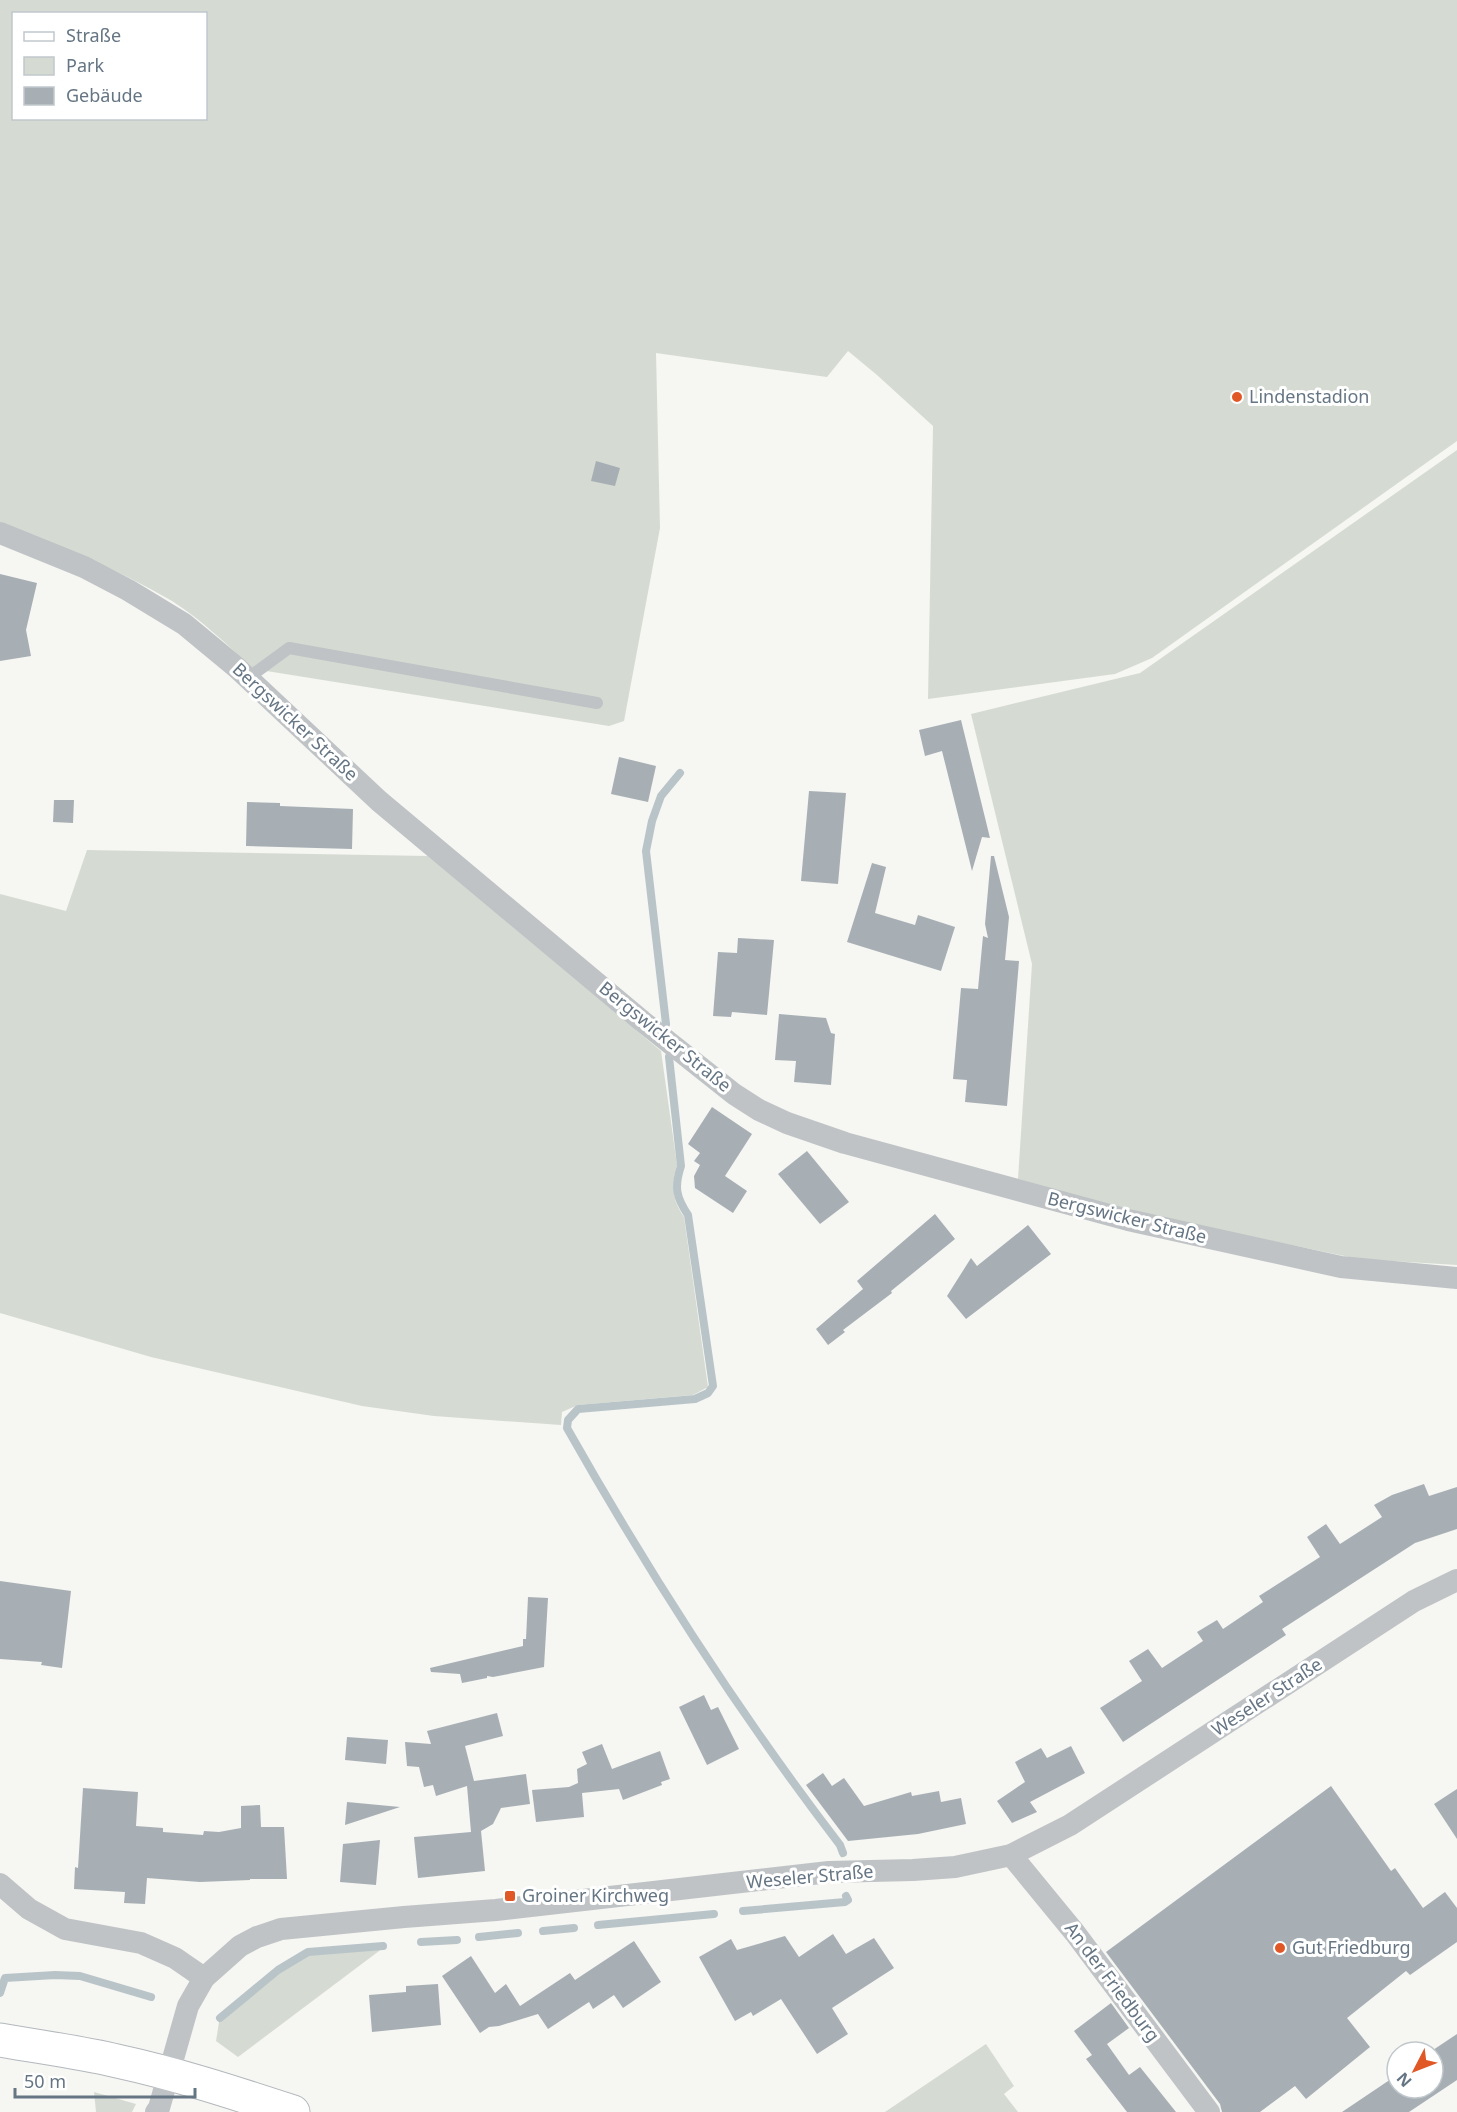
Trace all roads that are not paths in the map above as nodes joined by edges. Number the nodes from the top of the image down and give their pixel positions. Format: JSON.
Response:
{"nodes":[{"id":1,"x":0,"y":533,"type":"edge"},
{"id":2,"x":248,"y":678,"type":"junction"},
{"id":3,"x":597,"y":703,"type":"dead end"},
{"id":4,"x":1457,"y":1278,"type":"edge"},
{"id":5,"x":1457,"y":1581,"type":"edge"},
{"id":6,"x":1011,"y":1855,"type":"junction"},
{"id":7,"x":0,"y":1884,"type":"edge"},
{"id":8,"x":204,"y":1978,"type":"junction"},
{"id":9,"x":0,"y":2040,"type":"edge"},
{"id":10,"x":170,"y":2073,"type":"junction"},
{"id":11,"x":156,"y":2112,"type":"edge"},
{"id":12,"x":293,"y":2112,"type":"edge"},
{"id":13,"x":1209,"y":2112,"type":"edge"}],
"edges":[{"from":1,"to":2,"type":"street","name":"Bergswicker Straße"},
{"from":2,"to":3,"type":"lane"},
{"from":2,"to":4,"type":"street","name":"Bergswicker Straße"},
{"from":5,"to":6,"type":"street","name":"Weseler Straße"},
{"from":6,"to":8,"type":"street","name":"Weseler Straße"},
{"from":6,"to":13,"type":"street","name":"An der Friedburg"},
{"from":7,"to":8,"type":"street"},
{"from":8,"to":10,"type":"street","name":"Weseler Straße"},
{"from":9,"to":10,"type":"main road"},
{"from":10,"to":11,"type":"street"},
{"from":10,"to":12,"type":"main road"}]}
